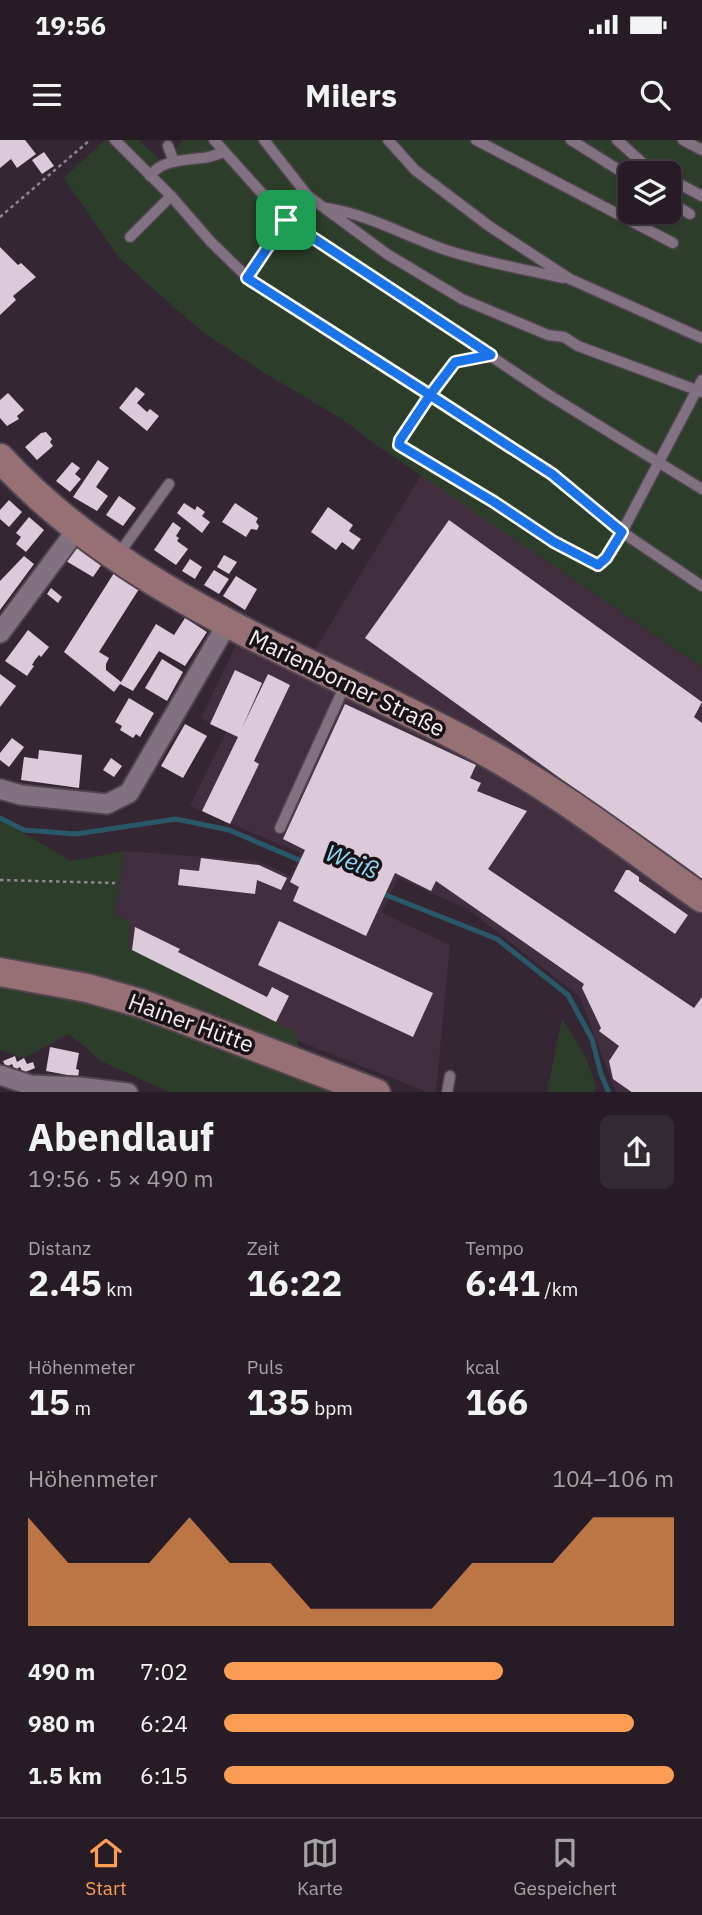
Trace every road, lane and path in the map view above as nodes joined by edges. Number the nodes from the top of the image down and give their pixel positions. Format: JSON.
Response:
{"nodes":[{"id":1,"x":90,"y":140,"type":"edge"},
{"id":2,"x":115,"y":140,"type":"edge"},
{"id":3,"x":214,"y":140,"type":"edge"},
{"id":4,"x":264,"y":140,"type":"edge"},
{"id":5,"x":387,"y":140,"type":"edge"},
{"id":6,"x":476,"y":140,"type":"edge"},
{"id":7,"x":571,"y":140,"type":"edge"},
{"id":8,"x":683,"y":140,"type":"edge"},
{"id":9,"x":618,"y":141,"type":"edge"},
{"id":10,"x":168,"y":146,"type":"dead end"},
{"id":11,"x":702,"y":150,"type":"edge"},
{"id":12,"x":224,"y":152,"type":"junction"},
{"id":13,"x":640,"y":161,"type":"edge"},
{"id":14,"x":174,"y":162,"type":"junction"},
{"id":15,"x":618,"y":169,"type":"edge"},
{"id":16,"x":150,"y":176,"type":"junction"},
{"id":17,"x":681,"y":184,"type":"edge"},
{"id":18,"x":702,"y":195,"type":"edge"},
{"id":19,"x":171,"y":196,"type":"junction"},
{"id":20,"x":324,"y":208,"type":"junction"},
{"id":21,"x":681,"y":209,"type":"edge"},
{"id":22,"x":690,"y":214,"type":"dead end"},
{"id":23,"x":0,"y":217,"type":"edge"},
{"id":24,"x":286,"y":220,"type":"junction"},
{"id":25,"x":130,"y":237,"type":"dead end"},
{"id":26,"x":673,"y":243,"type":"dead end"},
{"id":27,"x":247,"y":278,"type":"junction"},
{"id":28,"x":570,"y":279,"type":"junction"},
{"id":29,"x":702,"y":338,"type":"edge"},
{"id":30,"x":491,"y":355,"type":"junction"},
{"id":31,"x":700,"y":387,"type":"edge"},
{"id":32,"x":430,"y":395,"type":"junction"},
{"id":33,"x":0,"y":458,"type":"edge"},
{"id":34,"x":659,"y":462,"type":"junction"},
{"id":35,"x":169,"y":484,"type":"dead end"},
{"id":36,"x":702,"y":489,"type":"edge"},
{"id":37,"x":78,"y":528,"type":"junction"},
{"id":38,"x":622,"y":532,"type":"junction"},
{"id":39,"x":118,"y":556,"type":"junction"},
{"id":40,"x":702,"y":586,"type":"edge"},
{"id":41,"x":227,"y":624,"type":"junction"},
{"id":42,"x":0,"y":633,"type":"edge"},
{"id":43,"x":346,"y":682,"type":"junction"},
{"id":44,"x":0,"y":789,"type":"edge"},
{"id":45,"x":280,"y":828,"type":"dead end"},
{"id":46,"x":0,"y":880,"type":"edge"},
{"id":47,"x":115,"y":883,"type":"dead end"},
{"id":48,"x":702,"y":898,"type":"edge"},
{"id":49,"x":0,"y":972,"type":"edge"},
{"id":50,"x":0,"y":1075,"type":"edge"},
{"id":51,"x":450,"y":1076,"type":"dead end"},
{"id":52,"x":120,"y":1092,"type":"edge"},
{"id":53,"x":373,"y":1092,"type":"edge"},
{"id":54,"x":447,"y":1092,"type":"edge"}],
"edges":[{"from":1,"to":23,"type":"path"},
{"from":2,"to":16,"type":"lane"},
{"from":3,"to":12,"type":"lane"},
{"from":4,"to":20,"type":"lane"},
{"from":5,"to":28,"type":"lane"},
{"from":6,"to":26,"type":"lane"},
{"from":7,"to":15,"type":"lane"},
{"from":8,"to":11,"type":"lane"},
{"from":9,"to":13,"type":"lane"},
{"from":10,"to":14,"type":"lane"},
{"from":12,"to":14,"type":"lane"},
{"from":12,"to":24,"type":"lane"},
{"from":14,"to":16,"type":"lane"},
{"from":16,"to":19,"type":"lane"},
{"from":17,"to":18,"type":"lane"},
{"from":19,"to":25,"type":"lane"},
{"from":19,"to":27,"type":"lane"},
{"from":20,"to":28,"type":"lane"},
{"from":20,"to":31,"type":"lane"},
{"from":21,"to":22,"type":"lane"},
{"from":24,"to":27,"type":"lane"},
{"from":24,"to":30,"type":"lane"},
{"from":27,"to":32,"type":"lane"},
{"from":28,"to":29,"type":"lane"},
{"from":30,"to":32,"type":"lane"},
{"from":30,"to":34,"type":"lane"},
{"from":31,"to":34,"type":"lane"},
{"from":32,"to":38,"type":"lane"},
{"from":32,"to":38,"type":"lane"},
{"from":33,"to":37,"type":"main road","name":"Marienborner Straße"},
{"from":34,"to":36,"type":"lane"},
{"from":34,"to":38,"type":"lane"},
{"from":35,"to":39,"type":"lane"},
{"from":37,"to":39,"type":"main road","name":"Marienborner Straße"},
{"from":37,"to":42,"type":"street"},
{"from":38,"to":40,"type":"lane"},
{"from":39,"to":41,"type":"main road","name":"Marienborner Straße"},
{"from":41,"to":43,"type":"main road","name":"Marienborner Straße"},
{"from":41,"to":44,"type":"street"},
{"from":43,"to":45,"type":"lane"},
{"from":43,"to":48,"type":"main road","name":"Marienborner Straße"},
{"from":46,"to":47,"type":"path"},
{"from":49,"to":53,"type":"main road","name":"Hainer Hütte"},
{"from":50,"to":52,"type":"street"},
{"from":51,"to":54,"type":"lane"}]}
